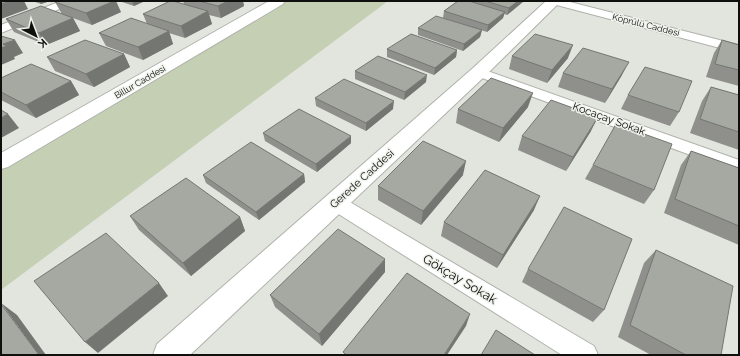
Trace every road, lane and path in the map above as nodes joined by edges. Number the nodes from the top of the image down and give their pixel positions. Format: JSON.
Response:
{"nodes":[{"id":1,"x":70,"y":1,"type":"edge"},
{"id":2,"x":278,"y":1,"type":"edge"},
{"id":3,"x":553,"y":1,"type":"edge"},
{"id":4,"x":1,"y":29,"type":"edge"},
{"id":5,"x":739,"y":49,"type":"edge"},
{"id":6,"x":479,"y":72,"type":"junction"},
{"id":7,"x":1,"y":162,"type":"edge"},
{"id":8,"x":739,"y":167,"type":"edge"},
{"id":9,"x":336,"y":203,"type":"junction"},
{"id":10,"x":168,"y":355,"type":"edge"},
{"id":11,"x":585,"y":355,"type":"edge"}],
"edges":[{"from":1,"to":4,"type":"street"},
{"from":2,"to":7,"type":"street","name":"Billur Caddesi"},
{"from":3,"to":5,"type":"street","name":"Köprülü Caddesi"},
{"from":3,"to":6,"type":"street","name":"Gerede Caddesi"},
{"from":6,"to":8,"type":"street","name":"Kocaçay Sokak"},
{"from":6,"to":9,"type":"street","name":"Gerede Caddesi"},
{"from":9,"to":10,"type":"street","name":"Gerede Caddesi"},
{"from":9,"to":11,"type":"street","name":"Gökçay Sokak"}]}
